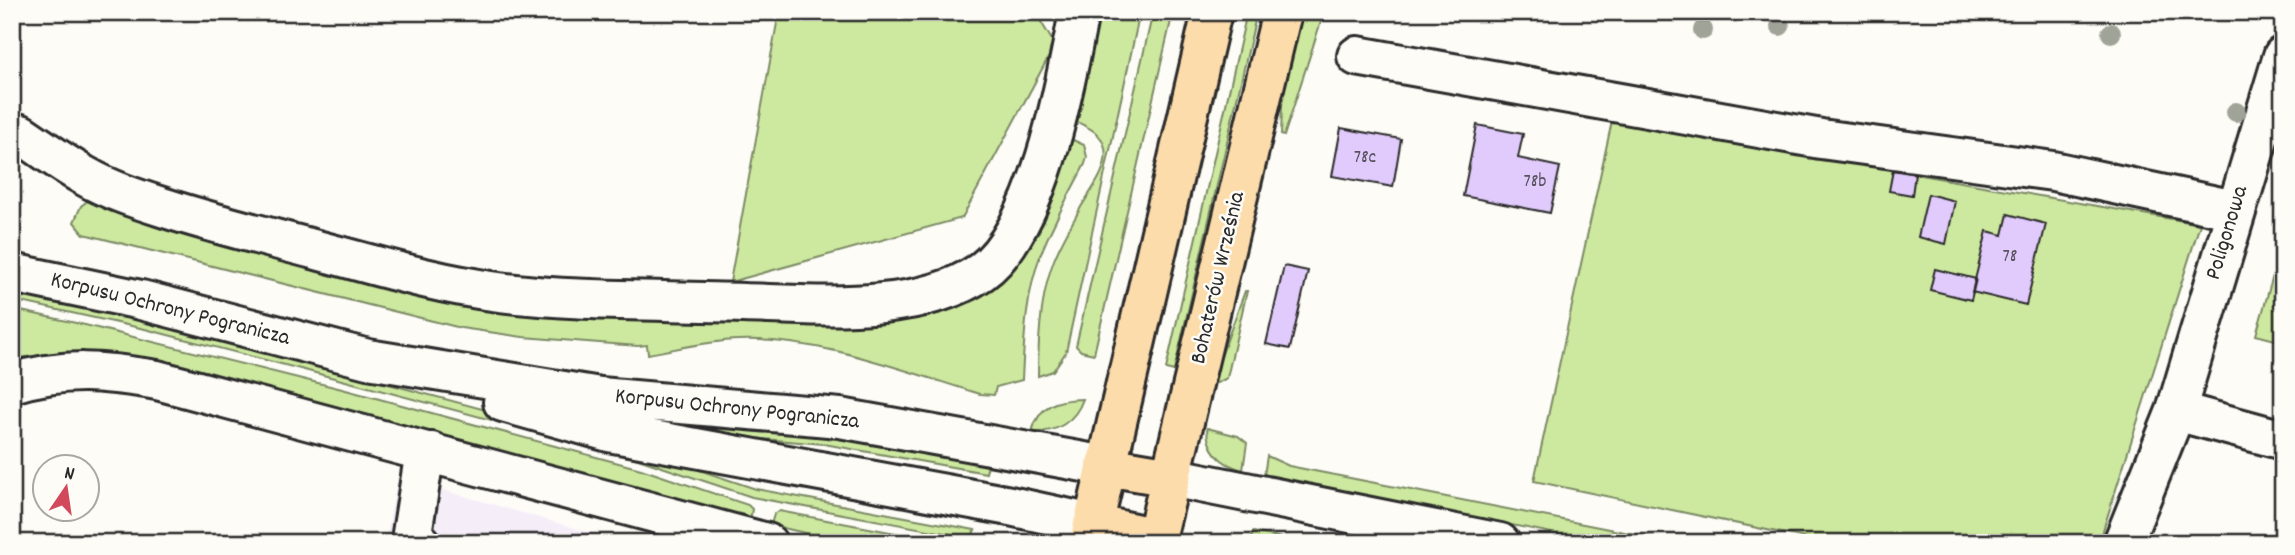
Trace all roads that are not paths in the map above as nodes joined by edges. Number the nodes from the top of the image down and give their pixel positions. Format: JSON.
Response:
{"nodes":[{"id":1,"x":1079,"y":12,"type":"edge"},
{"id":2,"x":1212,"y":12,"type":"edge"},
{"id":3,"x":1282,"y":12,"type":"edge"},
{"id":4,"x":1357,"y":56,"type":"dead end"},
{"id":5,"x":2283,"y":57,"type":"edge"},
{"id":6,"x":12,"y":132,"type":"edge"},
{"id":7,"x":2235,"y":210,"type":"junction"},
{"id":8,"x":12,"y":272,"type":"edge"},
{"id":9,"x":368,"y":359,"type":"junction"},
{"id":10,"x":12,"y":383,"type":"edge"},
{"id":11,"x":2176,"y":411,"type":"junction"},
{"id":12,"x":2283,"y":440,"type":"edge"},
{"id":13,"x":431,"y":452,"type":"junction"},
{"id":14,"x":1107,"y":466,"type":"junction"},
{"id":15,"x":1171,"y":477,"type":"junction"},
{"id":16,"x":1091,"y":533,"type":"edge"},
{"id":17,"x":1164,"y":541,"type":"edge"},
{"id":18,"x":421,"y":543,"type":"edge"},
{"id":19,"x":767,"y":543,"type":"edge"},
{"id":20,"x":1500,"y":543,"type":"edge"},
{"id":21,"x":2123,"y":543,"type":"edge"},
{"id":22,"x":2154,"y":543,"type":"edge"}],
"edges":[{"from":1,"to":6,"type":"street"},
{"from":2,"to":14,"type":"main road"},
{"from":3,"to":15,"type":"main road","name":"Bohaterów Września"},
{"from":4,"to":7,"type":"street"},
{"from":5,"to":7,"type":"street","name":"Poligonowa"},
{"from":7,"to":11,"type":"street","name":"Poligonowa"},
{"from":8,"to":9,"type":"street","name":"Korpusu Ochrony Pogranicza"},
{"from":9,"to":14,"type":"street","name":"Korpusu Ochrony Pogranicza"},
{"from":9,"to":16,"type":"street","name":"Korpusu Ochrony Pogranicza"},
{"from":10,"to":13,"type":"street"},
{"from":11,"to":12,"type":"street"},
{"from":11,"to":21,"type":"street","name":"Poligonowa"},
{"from":11,"to":22,"type":"street","name":"Poligonowa"},
{"from":13,"to":18,"type":"street"},
{"from":13,"to":19,"type":"street"},
{"from":14,"to":15,"type":"main road"},
{"from":14,"to":16,"type":"main road"},
{"from":15,"to":17,"type":"main road","name":"Bohaterów Września"},
{"from":15,"to":20,"type":"street"},
{"from":16,"to":17,"type":"main road"}]}
